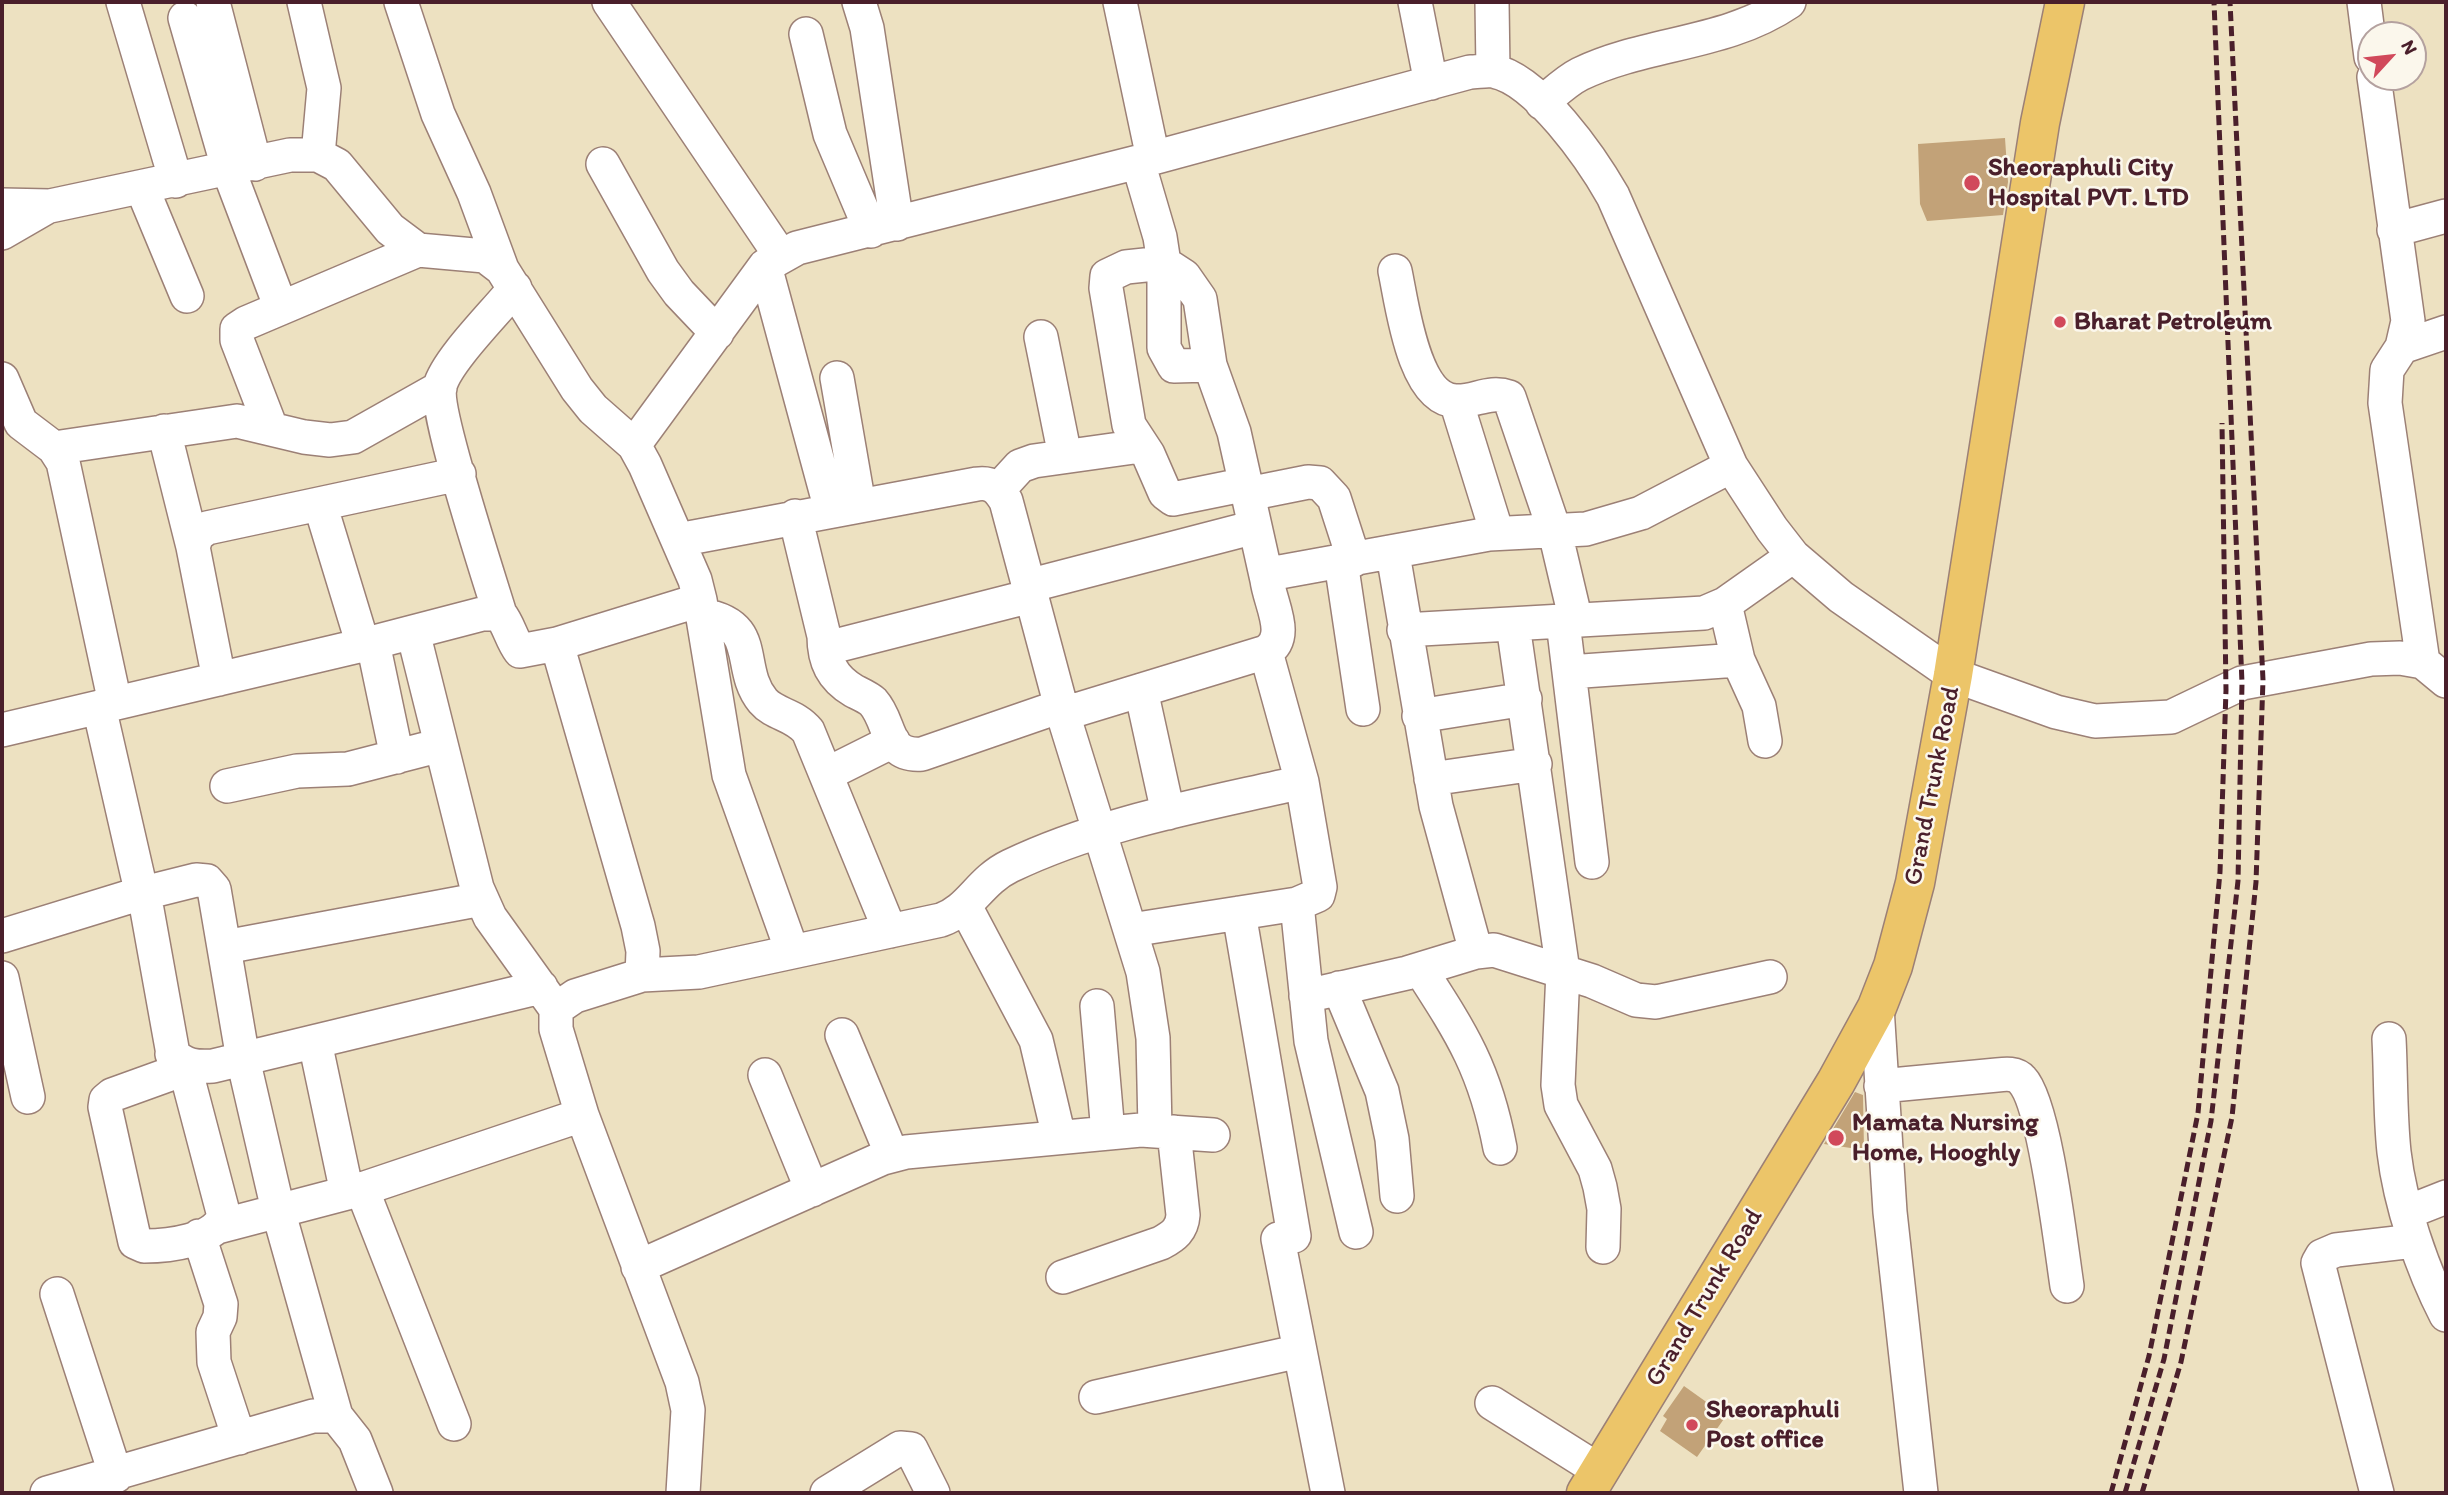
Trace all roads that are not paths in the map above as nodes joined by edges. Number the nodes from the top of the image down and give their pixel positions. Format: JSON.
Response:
{"nodes":[{"id":1,"x":123,"y":2,"type":"edge"},
{"id":2,"x":214,"y":2,"type":"edge"},
{"id":3,"x":401,"y":2,"type":"edge"},
{"id":4,"x":609,"y":2,"type":"edge"},
{"id":5,"x":859,"y":2,"type":"edge"},
{"id":6,"x":1120,"y":2,"type":"edge"},
{"id":7,"x":1415,"y":2,"type":"edge"},
{"id":8,"x":1492,"y":2,"type":"edge"},
{"id":9,"x":1789,"y":2,"type":"edge"},
{"id":10,"x":2065,"y":2,"type":"edge"},
{"id":11,"x":2364,"y":2,"type":"edge"},
{"id":12,"x":314,"y":5,"type":"edge"},
{"id":13,"x":185,"y":19,"type":"dead end"},
{"id":14,"x":2366,"y":21,"type":"edge"},
{"id":15,"x":806,"y":34,"type":"dead end"},
{"id":16,"x":1493,"y":71,"type":"junction"},
{"id":17,"x":1431,"y":83,"type":"junction"},
{"id":18,"x":2376,"y":91,"type":"edge"},
{"id":19,"x":1542,"y":103,"type":"junction"},
{"id":20,"x":318,"y":155,"type":"junction"},
{"id":21,"x":1145,"y":160,"type":"junction"},
{"id":22,"x":603,"y":164,"type":"dead end"},
{"id":23,"x":242,"y":167,"type":"junction"},
{"id":24,"x":176,"y":181,"type":"junction"},
{"id":25,"x":142,"y":188,"type":"junction"},
{"id":26,"x":2,"y":205,"type":"edge"},
{"id":27,"x":50,"y":206,"type":"junction"},
{"id":28,"x":2446,"y":216,"type":"edge"},
{"id":29,"x":884,"y":227,"type":"junction"},
{"id":30,"x":2394,"y":230,"type":"junction"},
{"id":31,"x":2,"y":233,"type":"edge"},
{"id":32,"x":418,"y":250,"type":"junction"},
{"id":33,"x":772,"y":261,"type":"junction"},
{"id":34,"x":1164,"y":263,"type":"junction"},
{"id":35,"x":1395,"y":271,"type":"dead end"},
{"id":36,"x":509,"y":279,"type":"junction"},
{"id":37,"x":187,"y":296,"type":"dead end"},
{"id":38,"x":281,"y":308,"type":"junction"},
{"id":39,"x":2446,"y":332,"type":"edge"},
{"id":40,"x":717,"y":333,"type":"junction"},
{"id":41,"x":1041,"y":337,"type":"dead end"},
{"id":42,"x":2402,"y":347,"type":"junction"},
{"id":43,"x":1210,"y":365,"type":"junction"},
{"id":44,"x":837,"y":378,"type":"dead end"},
{"id":45,"x":2,"y":379,"type":"edge"},
{"id":46,"x":440,"y":387,"type":"junction"},
{"id":47,"x":1456,"y":401,"type":"junction"},
{"id":48,"x":271,"y":428,"type":"junction"},
{"id":49,"x":164,"y":431,"type":"junction"},
{"id":50,"x":634,"y":445,"type":"junction"},
{"id":51,"x":1141,"y":446,"type":"junction"},
{"id":52,"x":54,"y":448,"type":"junction"},
{"id":53,"x":1065,"y":456,"type":"junction"},
{"id":54,"x":1731,"y":466,"type":"junction"},
{"id":55,"x":459,"y":474,"type":"junction"},
{"id":56,"x":999,"y":489,"type":"junction"},
{"id":57,"x":1247,"y":489,"type":"junction"},
{"id":58,"x":320,"y":504,"type":"junction"},
{"id":59,"x":845,"y":508,"type":"junction"},
{"id":60,"x":794,"y":516,"type":"junction"},
{"id":61,"x":1255,"y":527,"type":"junction"},
{"id":62,"x":1555,"y":532,"type":"junction"},
{"id":63,"x":1497,"y":533,"type":"junction"},
{"id":64,"x":678,"y":540,"type":"junction"},
{"id":65,"x":192,"y":547,"type":"junction"},
{"id":66,"x":1392,"y":554,"type":"junction"},
{"id":67,"x":1793,"y":556,"type":"junction"},
{"id":68,"x":1347,"y":561,"type":"junction"},
{"id":69,"x":1267,"y":580,"type":"junction"},
{"id":70,"x":1029,"y":591,"type":"junction"},
{"id":71,"x":1725,"y":604,"type":"junction"},
{"id":72,"x":701,"y":608,"type":"junction"},
{"id":73,"x":500,"y":614,"type":"junction"},
{"id":74,"x":1569,"y":622,"type":"junction"},
{"id":75,"x":1513,"y":625,"type":"junction"},
{"id":76,"x":1404,"y":630,"type":"junction"},
{"id":77,"x":412,"y":632,"type":"junction"},
{"id":78,"x":824,"y":636,"type":"junction"},
{"id":79,"x":368,"y":644,"type":"junction"},
{"id":80,"x":557,"y":644,"type":"junction"},
{"id":81,"x":1266,"y":652,"type":"junction"},
{"id":82,"x":1738,"y":660,"type":"junction"},
{"id":83,"x":2435,"y":671,"type":"edge"},
{"id":84,"x":1569,"y":672,"type":"junction"},
{"id":85,"x":1953,"y":675,"type":"junction"},
{"id":86,"x":219,"y":679,"type":"junction"},
{"id":87,"x":1141,"y":690,"type":"junction"},
{"id":88,"x":1525,"y":699,"type":"junction"},
{"id":89,"x":107,"y":705,"type":"junction"},
{"id":90,"x":1363,"y":709,"type":"dead end"},
{"id":91,"x":1062,"y":710,"type":"junction"},
{"id":92,"x":1419,"y":716,"type":"junction"},
{"id":93,"x":3,"y":722,"type":"edge"},
{"id":94,"x":893,"y":741,"type":"junction"},
{"id":95,"x":1765,"y":741,"type":"dead end"},
{"id":96,"x":441,"y":745,"type":"junction"},
{"id":97,"x":397,"y":757,"type":"junction"},
{"id":98,"x":1535,"y":764,"type":"junction"},
{"id":99,"x":827,"y":774,"type":"junction"},
{"id":100,"x":1431,"y":779,"type":"junction"},
{"id":101,"x":1302,"y":782,"type":"junction"},
{"id":102,"x":227,"y":786,"type":"dead end"},
{"id":103,"x":1168,"y":813,"type":"junction"},
{"id":104,"x":1099,"y":829,"type":"junction"},
{"id":105,"x":1592,"y":862,"type":"dead end"},
{"id":106,"x":138,"y":895,"type":"junction"},
{"id":107,"x":482,"y":899,"type":"junction"},
{"id":108,"x":1297,"y":904,"type":"junction"},
{"id":109,"x":965,"y":906,"type":"junction"},
{"id":110,"x":1239,"y":913,"type":"junction"},
{"id":111,"x":1131,"y":930,"type":"junction"},
{"id":112,"x":890,"y":931,"type":"junction"},
{"id":113,"x":2,"y":936,"type":"edge"},
{"id":114,"x":225,"y":947,"type":"junction"},
{"id":115,"x":792,"y":951,"type":"junction"},
{"id":116,"x":1476,"y":952,"type":"junction"},
{"id":117,"x":1420,"y":968,"type":"junction"},
{"id":118,"x":1563,"y":971,"type":"junction"},
{"id":119,"x":642,"y":975,"type":"junction"},
{"id":120,"x":1770,"y":977,"type":"dead end"},
{"id":121,"x":2,"y":978,"type":"edge"},
{"id":122,"x":1339,"y":988,"type":"junction"},
{"id":123,"x":1306,"y":996,"type":"junction"},
{"id":124,"x":548,"y":998,"type":"junction"},
{"id":125,"x":1097,"y":1006,"type":"dead end"},
{"id":126,"x":1877,"y":1007,"type":"junction"},
{"id":127,"x":842,"y":1035,"type":"dead end"},
{"id":128,"x":2389,"y":1039,"type":"dead end"},
{"id":129,"x":315,"y":1042,"type":"junction"},
{"id":130,"x":178,"y":1059,"type":"junction"},
{"id":131,"x":243,"y":1059,"type":"junction"},
{"id":132,"x":765,"y":1075,"type":"dead end"},
{"id":133,"x":1881,"y":1086,"type":"junction"},
{"id":134,"x":27,"y":1097,"type":"dead end"},
{"id":135,"x":582,"y":1115,"type":"junction"},
{"id":136,"x":1165,"y":1130,"type":"junction"},
{"id":137,"x":1108,"y":1133,"type":"junction"},
{"id":138,"x":1213,"y":1135,"type":"dead end"},
{"id":139,"x":1059,"y":1137,"type":"junction"},
{"id":140,"x":1500,"y":1148,"type":"dead end"},
{"id":141,"x":892,"y":1156,"type":"junction"},
{"id":142,"x":812,"y":1190,"type":"junction"},
{"id":143,"x":355,"y":1191,"type":"junction"},
{"id":144,"x":1397,"y":1196,"type":"dead end"},
{"id":145,"x":2446,"y":1198,"type":"edge"},
{"id":146,"x":278,"y":1210,"type":"junction"},
{"id":147,"x":2411,"y":1227,"type":"junction"},
{"id":148,"x":210,"y":1231,"type":"junction"},
{"id":149,"x":1356,"y":1232,"type":"dead end"},
{"id":150,"x":1604,"y":1247,"type":"dead end"},
{"id":151,"x":638,"y":1267,"type":"junction"},
{"id":152,"x":1063,"y":1277,"type":"dead end"},
{"id":153,"x":2067,"y":1286,"type":"dead end"},
{"id":154,"x":57,"y":1294,"type":"dead end"},
{"id":155,"x":2446,"y":1315,"type":"edge"},
{"id":156,"x":1300,"y":1351,"type":"junction"},
{"id":157,"x":1096,"y":1397,"type":"dead end"},
{"id":158,"x":1492,"y":1403,"type":"dead end"},
{"id":159,"x":336,"y":1416,"type":"junction"},
{"id":160,"x":454,"y":1424,"type":"dead end"},
{"id":161,"x":239,"y":1438,"type":"junction"},
{"id":162,"x":116,"y":1476,"type":"junction"},
{"id":163,"x":1593,"y":1482,"type":"edge"},
{"id":164,"x":65,"y":1491,"type":"edge"},
{"id":165,"x":376,"y":1493,"type":"edge"},
{"id":166,"x":684,"y":1493,"type":"edge"},
{"id":167,"x":827,"y":1493,"type":"edge"},
{"id":168,"x":933,"y":1493,"type":"edge"},
{"id":169,"x":1328,"y":1493,"type":"edge"},
{"id":170,"x":1922,"y":1493,"type":"edge"},
{"id":171,"x":2377,"y":1493,"type":"edge"}],
"edges":[{"from":1,"to":24,"type":"street"},
{"from":2,"to":23,"type":"street"},
{"from":3,"to":36,"type":"street"},
{"from":4,"to":33,"type":"street"},
{"from":5,"to":29,"type":"street"},
{"from":6,"to":21,"type":"street"},
{"from":7,"to":17,"type":"street"},
{"from":8,"to":16,"type":"street"},
{"from":9,"to":19,"type":"street"},
{"from":10,"to":85,"type":"main road","name":"Grand Trunk Road"},
{"from":11,"to":14,"type":"street"},
{"from":12,"to":20,"type":"street"},
{"from":13,"to":23,"type":"street"},
{"from":15,"to":29,"type":"street"},
{"from":16,"to":17,"type":"street"},
{"from":16,"to":19,"type":"street"},
{"from":17,"to":21,"type":"street"},
{"from":18,"to":30,"type":"street"},
{"from":19,"to":54,"type":"street"},
{"from":20,"to":23,"type":"street"},
{"from":20,"to":32,"type":"street"},
{"from":21,"to":29,"type":"street"},
{"from":21,"to":34,"type":"street"},
{"from":22,"to":40,"type":"street"},
{"from":23,"to":24,"type":"street"},
{"from":23,"to":38,"type":"street"},
{"from":24,"to":25,"type":"street"},
{"from":25,"to":27,"type":"street"},
{"from":25,"to":37,"type":"street"},
{"from":26,"to":27,"type":"street"},
{"from":27,"to":31,"type":"street"},
{"from":28,"to":30,"type":"street"},
{"from":29,"to":33,"type":"street"},
{"from":30,"to":42,"type":"street"},
{"from":32,"to":36,"type":"street"},
{"from":32,"to":38,"type":"street"},
{"from":33,"to":40,"type":"street"},
{"from":33,"to":59,"type":"street"},
{"from":34,"to":43,"type":"street"},
{"from":34,"to":43,"type":"street"},
{"from":34,"to":51,"type":"street"},
{"from":35,"to":47,"type":"street"},
{"from":36,"to":46,"type":"street"},
{"from":36,"to":50,"type":"street"},
{"from":38,"to":48,"type":"street"},
{"from":39,"to":42,"type":"street"},
{"from":40,"to":50,"type":"street"},
{"from":41,"to":53,"type":"street"},
{"from":42,"to":83,"type":"street"},
{"from":43,"to":57,"type":"street"},
{"from":44,"to":59,"type":"street"},
{"from":45,"to":52,"type":"street"},
{"from":46,"to":48,"type":"street"},
{"from":46,"to":55,"type":"street"},
{"from":47,"to":62,"type":"street"},
{"from":47,"to":63,"type":"street"},
{"from":48,"to":49,"type":"street"},
{"from":49,"to":52,"type":"street"},
{"from":49,"to":65,"type":"street"},
{"from":50,"to":64,"type":"street"},
{"from":51,"to":53,"type":"street"},
{"from":51,"to":57,"type":"street"},
{"from":52,"to":89,"type":"street"},
{"from":53,"to":56,"type":"street"},
{"from":54,"to":62,"type":"street"},
{"from":54,"to":67,"type":"street"},
{"from":55,"to":58,"type":"street"},
{"from":55,"to":73,"type":"street"},
{"from":56,"to":59,"type":"street"},
{"from":56,"to":70,"type":"street"},
{"from":57,"to":61,"type":"street"},
{"from":57,"to":68,"type":"street"},
{"from":58,"to":65,"type":"street"},
{"from":58,"to":79,"type":"street"},
{"from":59,"to":60,"type":"street"},
{"from":60,"to":64,"type":"street"},
{"from":60,"to":78,"type":"street"},
{"from":61,"to":69,"type":"street"},
{"from":61,"to":70,"type":"street"},
{"from":62,"to":63,"type":"street"},
{"from":62,"to":74,"type":"street"},
{"from":63,"to":66,"type":"street"},
{"from":64,"to":72,"type":"street"},
{"from":65,"to":86,"type":"street"},
{"from":66,"to":68,"type":"street"},
{"from":66,"to":76,"type":"street"},
{"from":67,"to":71,"type":"street"},
{"from":67,"to":85,"type":"street"},
{"from":68,"to":69,"type":"street"},
{"from":68,"to":90,"type":"street"},
{"from":69,"to":81,"type":"street"},
{"from":70,"to":78,"type":"street"},
{"from":70,"to":91,"type":"street"},
{"from":71,"to":74,"type":"street"},
{"from":71,"to":82,"type":"street"},
{"from":72,"to":80,"type":"street"},
{"from":72,"to":99,"type":"street"},
{"from":72,"to":115,"type":"street"},
{"from":73,"to":77,"type":"street"},
{"from":73,"to":80,"type":"street"},
{"from":74,"to":75,"type":"street"},
{"from":74,"to":84,"type":"street"},
{"from":75,"to":76,"type":"street"},
{"from":75,"to":88,"type":"street"},
{"from":76,"to":92,"type":"street"},
{"from":77,"to":79,"type":"street"},
{"from":77,"to":96,"type":"street"},
{"from":78,"to":94,"type":"street"},
{"from":79,"to":86,"type":"street"},
{"from":79,"to":97,"type":"street"},
{"from":80,"to":119,"type":"street"},
{"from":81,"to":87,"type":"street"},
{"from":81,"to":101,"type":"street"},
{"from":82,"to":84,"type":"street"},
{"from":82,"to":95,"type":"street"},
{"from":83,"to":85,"type":"street"},
{"from":84,"to":105,"type":"street"},
{"from":85,"to":126,"type":"main road","name":"Grand Trunk Road"},
{"from":86,"to":89,"type":"street"},
{"from":87,"to":91,"type":"street"},
{"from":87,"to":103,"type":"street"},
{"from":88,"to":92,"type":"street"},
{"from":88,"to":98,"type":"street"},
{"from":89,"to":93,"type":"street"},
{"from":89,"to":106,"type":"street"},
{"from":91,"to":94,"type":"street"},
{"from":91,"to":104,"type":"street"},
{"from":92,"to":100,"type":"street"},
{"from":94,"to":99,"type":"street"},
{"from":96,"to":97,"type":"street"},
{"from":96,"to":107,"type":"street"},
{"from":97,"to":102,"type":"street"},
{"from":98,"to":100,"type":"street"},
{"from":98,"to":118,"type":"street"},
{"from":99,"to":112,"type":"street"},
{"from":100,"to":116,"type":"street"},
{"from":101,"to":103,"type":"street"},
{"from":101,"to":108,"type":"street"},
{"from":103,"to":104,"type":"street"},
{"from":104,"to":109,"type":"street"},
{"from":104,"to":111,"type":"street"},
{"from":106,"to":113,"type":"street"},
{"from":106,"to":114,"type":"street"},
{"from":106,"to":130,"type":"street"},
{"from":107,"to":114,"type":"street"},
{"from":107,"to":124,"type":"street"},
{"from":108,"to":110,"type":"street"},
{"from":108,"to":123,"type":"street"},
{"from":109,"to":112,"type":"street"},
{"from":109,"to":139,"type":"street"},
{"from":110,"to":111,"type":"street"},
{"from":110,"to":156,"type":"street"},
{"from":111,"to":136,"type":"street"},
{"from":112,"to":115,"type":"street"},
{"from":114,"to":131,"type":"street"},
{"from":115,"to":119,"type":"street"},
{"from":116,"to":117,"type":"street"},
{"from":116,"to":118,"type":"street"},
{"from":117,"to":122,"type":"street"},
{"from":117,"to":140,"type":"street"},
{"from":118,"to":120,"type":"street"},
{"from":118,"to":150,"type":"street"},
{"from":119,"to":124,"type":"street"},
{"from":121,"to":134,"type":"street"},
{"from":122,"to":123,"type":"street"},
{"from":122,"to":144,"type":"street"},
{"from":123,"to":149,"type":"street"},
{"from":124,"to":129,"type":"street"},
{"from":124,"to":135,"type":"street"},
{"from":125,"to":137,"type":"street"},
{"from":126,"to":133,"type":"street"},
{"from":126,"to":163,"type":"main road","name":"Grand Trunk Road"},
{"from":127,"to":141,"type":"street"},
{"from":128,"to":147,"type":"street"},
{"from":129,"to":131,"type":"street"},
{"from":129,"to":143,"type":"street"},
{"from":130,"to":131,"type":"street"},
{"from":130,"to":148,"type":"street"},
{"from":130,"to":148,"type":"street"},
{"from":131,"to":146,"type":"street"},
{"from":132,"to":142,"type":"street"},
{"from":133,"to":153,"type":"street"},
{"from":133,"to":170,"type":"street"},
{"from":135,"to":143,"type":"street"},
{"from":135,"to":151,"type":"street"},
{"from":136,"to":137,"type":"street"},
{"from":136,"to":138,"type":"street"},
{"from":136,"to":152,"type":"street"},
{"from":137,"to":139,"type":"street"},
{"from":139,"to":141,"type":"street"},
{"from":141,"to":142,"type":"street"},
{"from":142,"to":151,"type":"street"},
{"from":143,"to":146,"type":"street"},
{"from":143,"to":160,"type":"street"},
{"from":145,"to":147,"type":"street"},
{"from":146,"to":148,"type":"street"},
{"from":146,"to":159,"type":"street"},
{"from":147,"to":155,"type":"street"},
{"from":147,"to":171,"type":"street"},
{"from":148,"to":161,"type":"street"},
{"from":151,"to":166,"type":"street"},
{"from":154,"to":162,"type":"street"},
{"from":156,"to":157,"type":"street"},
{"from":156,"to":169,"type":"street"},
{"from":158,"to":163,"type":"street"},
{"from":159,"to":161,"type":"street"},
{"from":159,"to":165,"type":"street"},
{"from":161,"to":162,"type":"street"},
{"from":162,"to":164,"type":"street"},
{"from":167,"to":168,"type":"street"}]}
